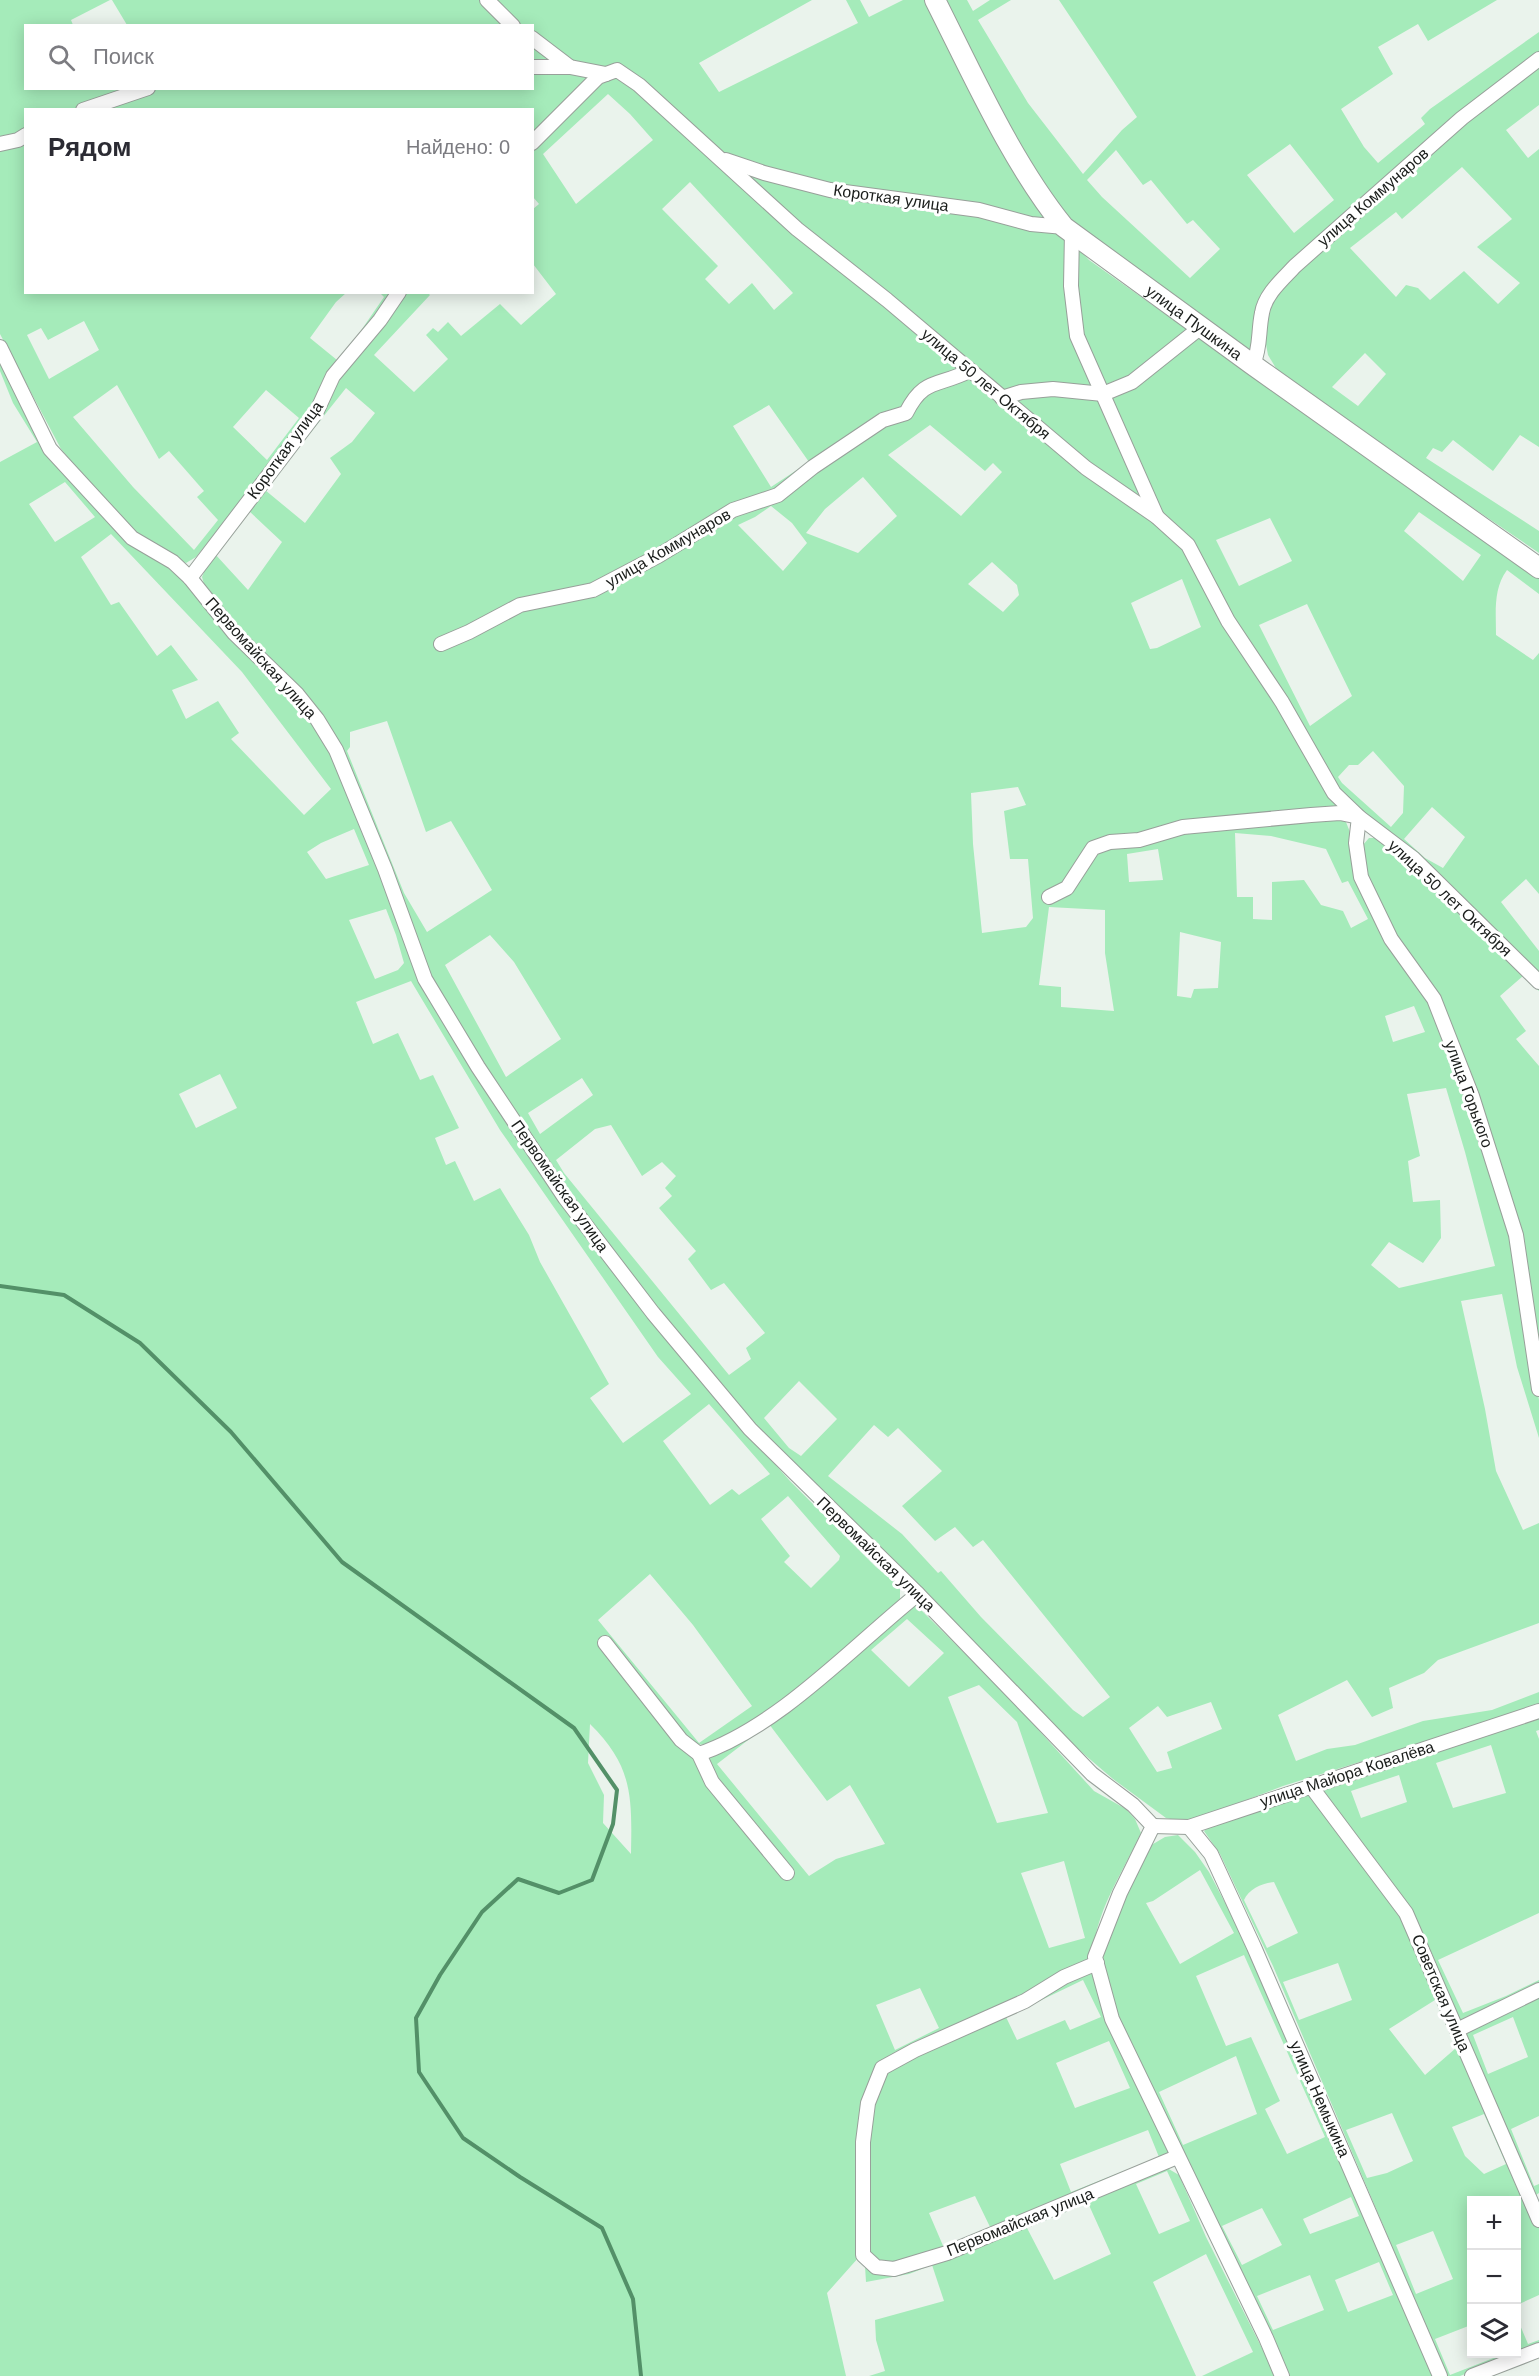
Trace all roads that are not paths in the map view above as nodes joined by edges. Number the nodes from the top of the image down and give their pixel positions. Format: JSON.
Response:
{"nodes":[{"id":1,"x":487,"y":0,"type":"edge"},
{"id":2,"x":935,"y":0,"type":"edge"},
{"id":3,"x":511,"y":24,"type":"edge"},
{"id":4,"x":534,"y":40,"type":"edge"},
{"id":5,"x":1539,"y":59,"type":"edge"},
{"id":6,"x":534,"y":67,"type":"edge"},
{"id":7,"x":570,"y":67,"type":"junction"},
{"id":8,"x":606,"y":74,"type":"junction"},
{"id":9,"x":142,"y":90,"type":"edge"},
{"id":10,"x":89,"y":108,"type":"edge"},
{"id":11,"x":24,"y":136,"type":"edge"},
{"id":12,"x":534,"y":141,"type":"edge"},
{"id":13,"x":0,"y":144,"type":"edge"},
{"id":14,"x":720,"y":157,"type":"junction"},
{"id":15,"x":1068,"y":229,"type":"junction"},
{"id":16,"x":398,"y":294,"type":"edge"},
{"id":17,"x":1201,"y":327,"type":"junction"},
{"id":18,"x":0,"y":347,"type":"edge"},
{"id":19,"x":1253,"y":365,"type":"junction"},
{"id":20,"x":969,"y":371,"type":"junction"},
{"id":21,"x":1103,"y":394,"type":"junction"},
{"id":22,"x":1002,"y":398,"type":"junction"},
{"id":23,"x":1157,"y":517,"type":"junction"},
{"id":24,"x":1539,"y":568,"type":"edge"},
{"id":25,"x":190,"y":578,"type":"junction"},
{"id":26,"x":441,"y":644,"type":"dead end"},
{"id":27,"x":1359,"y":817,"type":"junction"},
{"id":28,"x":1049,"y":897,"type":"dead end"},
{"id":29,"x":1539,"y":982,"type":"edge"},
{"id":30,"x":1539,"y":1389,"type":"edge"},
{"id":31,"x":918,"y":1594,"type":"junction"},
{"id":32,"x":605,"y":1643,"type":"dead end"},
{"id":33,"x":1539,"y":1711,"type":"edge"},
{"id":34,"x":699,"y":1754,"type":"junction"},
{"id":35,"x":1310,"y":1785,"type":"junction"},
{"id":36,"x":1153,"y":1826,"type":"junction"},
{"id":37,"x":1189,"y":1827,"type":"junction"},
{"id":38,"x":787,"y":1873,"type":"dead end"},
{"id":39,"x":1097,"y":1963,"type":"junction"},
{"id":40,"x":1539,"y":1990,"type":"edge"},
{"id":41,"x":1457,"y":2030,"type":"junction"},
{"id":42,"x":1177,"y":2157,"type":"junction"},
{"id":43,"x":1535,"y":2198,"type":"edge"},
{"id":44,"x":1539,"y":2220,"type":"edge"},
{"id":45,"x":1539,"y":2350,"type":"edge"},
{"id":46,"x":1282,"y":2376,"type":"edge"},
{"id":47,"x":1440,"y":2376,"type":"edge"},
{"id":48,"x":1472,"y":2376,"type":"edge"}],
"edges":[{"from":1,"to":3,"type":"street"},
{"from":2,"to":15,"type":"street","name":"улица Пушкина"},
{"from":4,"to":7,"type":"street","name":"улица 50 лет Октября"},
{"from":5,"to":19,"type":"street","name":"улица Коммунаров"},
{"from":6,"to":7,"type":"street"},
{"from":7,"to":8,"type":"street","name":"улица 50 лет Октября"},
{"from":8,"to":12,"type":"street"},
{"from":8,"to":14,"type":"street","name":"улица 50 лет Октября"},
{"from":9,"to":10,"type":"street"},
{"from":11,"to":13,"type":"street"},
{"from":14,"to":15,"type":"street","name":"Короткая улица"},
{"from":14,"to":20,"type":"street","name":"улица 50 лет Октября"},
{"from":15,"to":17,"type":"street","name":"улица Пушкина"},
{"from":15,"to":21,"type":"street"},
{"from":16,"to":25,"type":"street","name":"Короткая улица"},
{"from":17,"to":19,"type":"street","name":"улица Пушкина"},
{"from":17,"to":21,"type":"street"},
{"from":18,"to":25,"type":"street","name":"Первомайская улица"},
{"from":19,"to":24,"type":"street","name":"улица Пушкина"},
{"from":20,"to":22,"type":"street","name":"улица 50 лет Октября"},
{"from":20,"to":26,"type":"street","name":"улица Коммунаров"},
{"from":21,"to":22,"type":"street"},
{"from":21,"to":23,"type":"street"},
{"from":22,"to":23,"type":"street","name":"улица 50 лет Октября"},
{"from":23,"to":27,"type":"street","name":"улица 50 лет Октября"},
{"from":25,"to":31,"type":"street","name":"Первомайская улица"},
{"from":27,"to":28,"type":"street"},
{"from":27,"to":29,"type":"street","name":"улица 50 лет Октября"},
{"from":27,"to":30,"type":"street","name":"улица Горького"},
{"from":31,"to":34,"type":"street"},
{"from":31,"to":36,"type":"street","name":"Первомайская улица"},
{"from":32,"to":34,"type":"street"},
{"from":33,"to":35,"type":"street","name":"улица Майора Ковалёва"},
{"from":34,"to":38,"type":"street"},
{"from":35,"to":37,"type":"street","name":"улица Майора Ковалёва"},
{"from":35,"to":41,"type":"street","name":"Советская улица"},
{"from":36,"to":37,"type":"street","name":"улица Майора Ковалёва"},
{"from":36,"to":39,"type":"street"},
{"from":37,"to":47,"type":"street","name":"улица Немыкина"},
{"from":39,"to":42,"type":"street"},
{"from":39,"to":42,"type":"street","name":"Первомайская улица"},
{"from":40,"to":41,"type":"street"},
{"from":41,"to":43,"type":"street","name":"Советская улица"},
{"from":42,"to":46,"type":"street"},
{"from":43,"to":44,"type":"street","name":"Советская улица"},
{"from":45,"to":48,"type":"street"}]}
